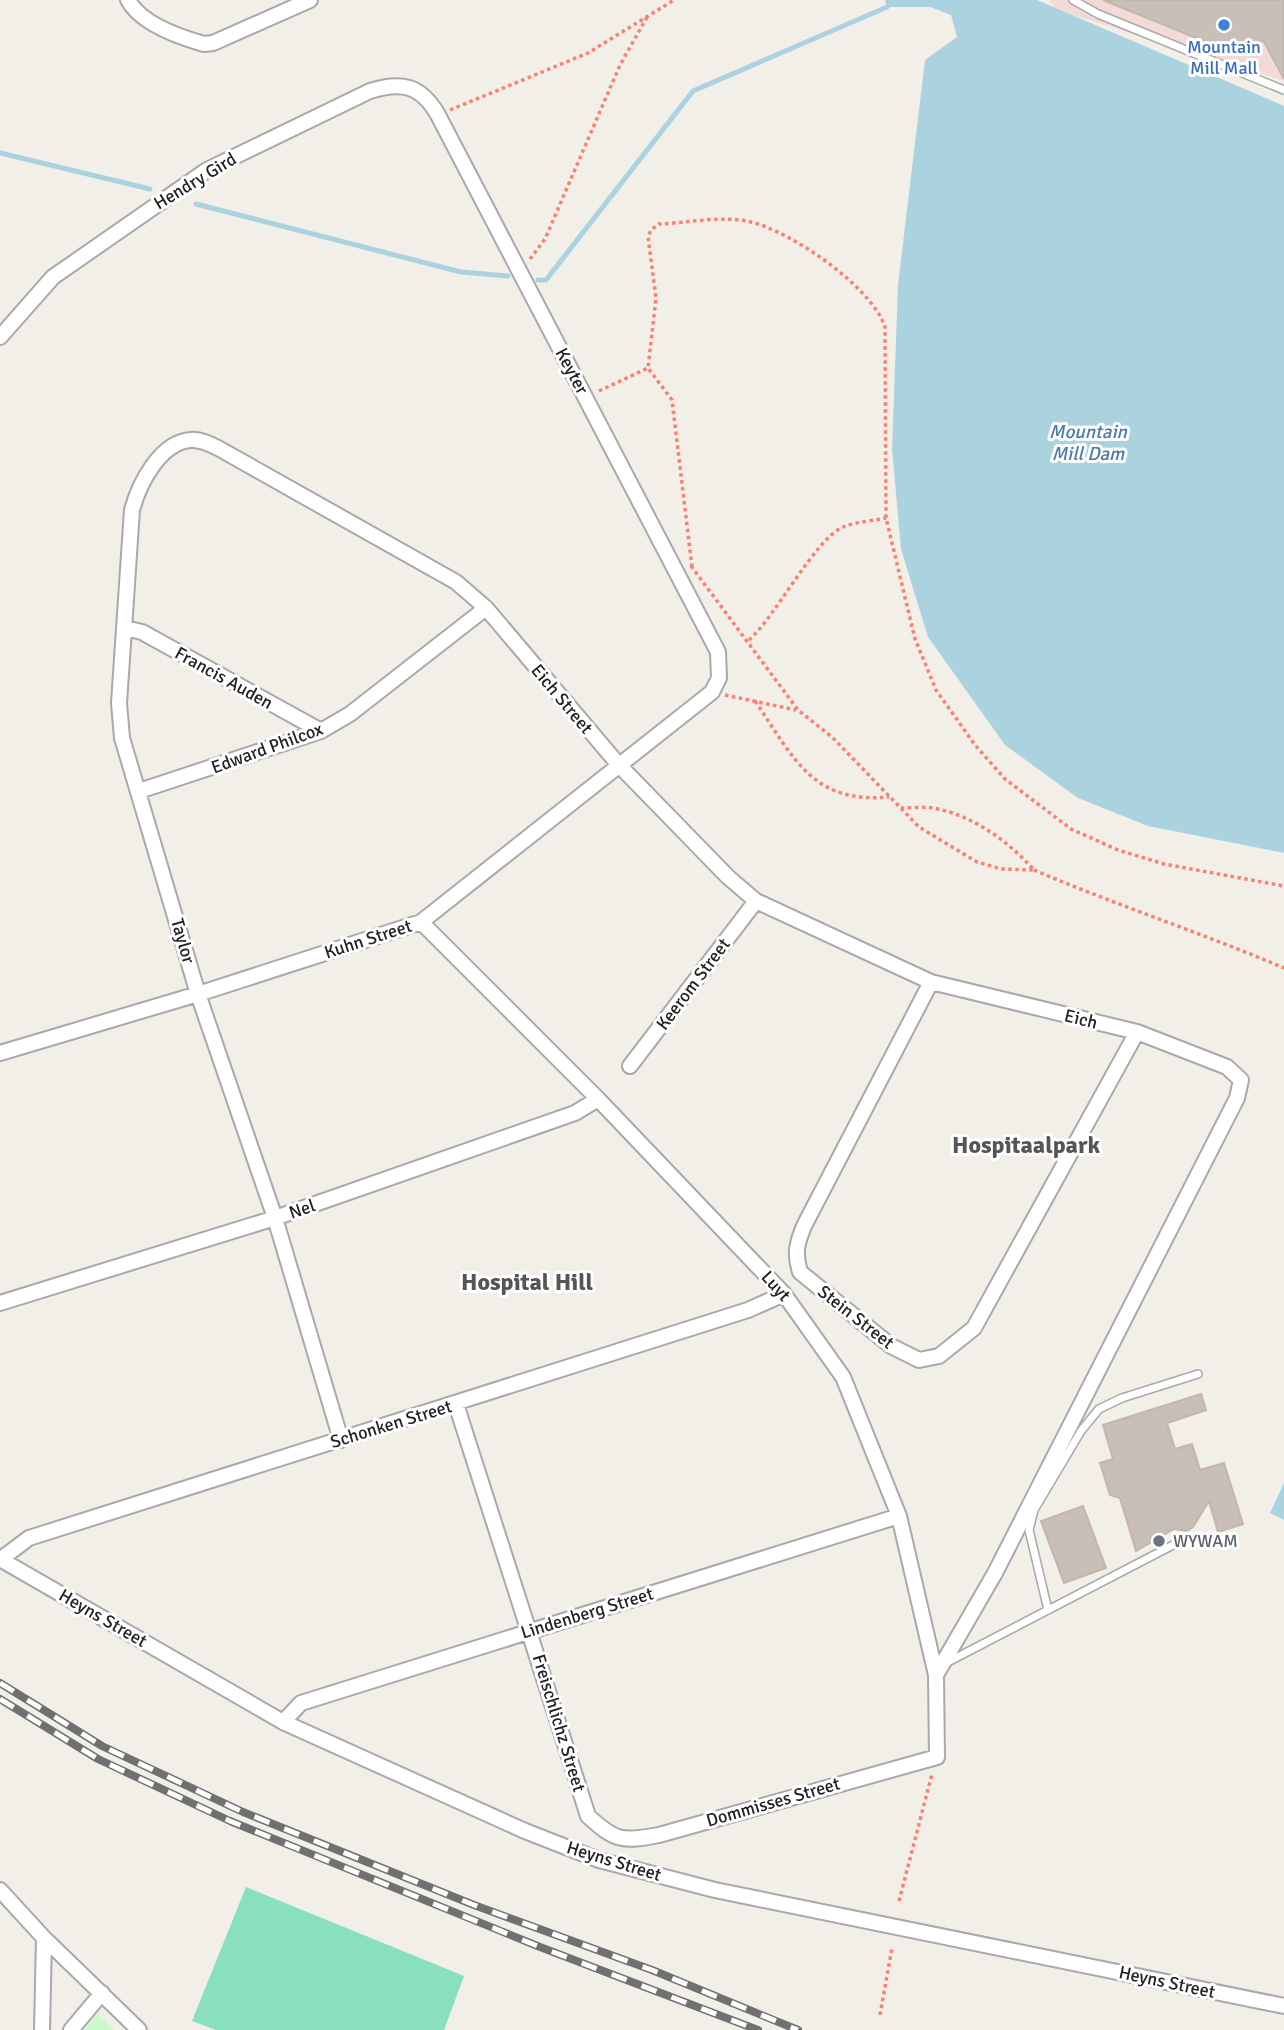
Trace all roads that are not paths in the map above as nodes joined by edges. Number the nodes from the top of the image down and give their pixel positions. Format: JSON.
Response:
{"nodes":[{"id":1,"x":128,"y":0,"type":"edge"},
{"id":2,"x":310,"y":0,"type":"edge"},
{"id":3,"x":1073,"y":0,"type":"edge"},
{"id":4,"x":1284,"y":90,"type":"edge"},
{"id":5,"x":422,"y":92,"type":"joint"},
{"id":6,"x":0,"y":337,"type":"edge"},
{"id":7,"x":178,"y":443,"type":"joint"},
{"id":8,"x":486,"y":608,"type":"junction"},
{"id":9,"x":125,"y":628,"type":"junction"},
{"id":10,"x":712,"y":692,"type":"joint"},
{"id":11,"x":321,"y":731,"type":"junction"},
{"id":12,"x":618,"y":764,"type":"junction"},
{"id":13,"x":139,"y":791,"type":"junction"},
{"id":14,"x":756,"y":901,"type":"junction"},
{"id":15,"x":421,"y":922,"type":"junction"},
{"id":16,"x":932,"y":982,"type":"junction"},
{"id":17,"x":198,"y":994,"type":"junction"},
{"id":18,"x":1137,"y":1032,"type":"junction"},
{"id":19,"x":0,"y":1053,"type":"edge"},
{"id":20,"x":630,"y":1066,"type":"dead end"},
{"id":21,"x":598,"y":1099,"type":"junction"},
{"id":22,"x":275,"y":1218,"type":"junction"},
{"id":23,"x":784,"y":1294,"type":"junction"},
{"id":24,"x":0,"y":1303,"type":"edge"},
{"id":25,"x":1198,"y":1374,"type":"dead end"},
{"id":26,"x":456,"y":1404,"type":"junction"},
{"id":27,"x":341,"y":1440,"type":"junction"},
{"id":28,"x":899,"y":1516,"type":"junction"},
{"id":29,"x":1175,"y":1544,"type":"dead end"},
{"id":30,"x":1,"y":1559,"type":"edge"},
{"id":31,"x":1048,"y":1610,"type":"junction"},
{"id":32,"x":530,"y":1630,"type":"junction"},
{"id":33,"x":939,"y":1670,"type":"junction"},
{"id":34,"x":283,"y":1722,"type":"junction"},
{"id":35,"x":937,"y":1757,"type":"joint"},
{"id":36,"x":609,"y":1835,"type":"joint"},
{"id":37,"x":0,"y":1890,"type":"edge"},
{"id":38,"x":44,"y":1938,"type":"junction"},
{"id":39,"x":102,"y":1993,"type":"junction"},
{"id":40,"x":1284,"y":2006,"type":"edge"},
{"id":41,"x":42,"y":2030,"type":"edge"},
{"id":42,"x":71,"y":2030,"type":"edge"},
{"id":43,"x":139,"y":2030,"type":"edge"}],
"edges":[{"from":1,"to":2,"type":"street"},
{"from":3,"to":4,"type":"lane"},
{"from":5,"to":6,"type":"street","name":"Hendry Gird"},
{"from":5,"to":10,"type":"street","name":"Keyter"},
{"from":7,"to":8,"type":"street","name":"Eich Street"},
{"from":7,"to":9,"type":"street","name":"Taylor"},
{"from":8,"to":11,"type":"street","name":"Edward Philcox"},
{"from":8,"to":12,"type":"street","name":"Eich Street"},
{"from":9,"to":11,"type":"street","name":"Francis Auden"},
{"from":9,"to":13,"type":"street","name":"Taylor"},
{"from":10,"to":12,"type":"street","name":"Kuhn Street"},
{"from":11,"to":13,"type":"street","name":"Edward Philcox"},
{"from":12,"to":14,"type":"street","name":"Eich Street"},
{"from":12,"to":15,"type":"street","name":"Kuhn Street"},
{"from":13,"to":17,"type":"street","name":"Taylor"},
{"from":14,"to":16,"type":"street","name":"Eich Street"},
{"from":14,"to":20,"type":"street","name":"Keerom Street"},
{"from":15,"to":17,"type":"street","name":"Kuhn Street"},
{"from":15,"to":21,"type":"street","name":"Luyt"},
{"from":16,"to":18,"type":"street","name":"Eich"},
{"from":16,"to":18,"type":"street","name":"Stein Street"},
{"from":17,"to":19,"type":"street","name":"Kuhn Street"},
{"from":17,"to":22,"type":"street","name":"Taylor"},
{"from":18,"to":33,"type":"street","name":"Eich"},
{"from":21,"to":22,"type":"street","name":"Nel"},
{"from":21,"to":23,"type":"street","name":"Luyt"},
{"from":22,"to":24,"type":"street","name":"Nel"},
{"from":22,"to":27,"type":"street","name":"Taylor"},
{"from":23,"to":26,"type":"street","name":"Schonken Street"},
{"from":23,"to":28,"type":"street","name":"Luyt"},
{"from":25,"to":31,"type":"lane"},
{"from":26,"to":27,"type":"street","name":"Schonken Street"},
{"from":26,"to":32,"type":"street","name":"Freischlichz Street"},
{"from":27,"to":30,"type":"street","name":"Schonken Street"},
{"from":28,"to":32,"type":"street","name":"Lindenberg Street"},
{"from":28,"to":33,"type":"street","name":"Luyt"},
{"from":29,"to":31,"type":"lane"},
{"from":30,"to":34,"type":"street","name":"Heyns Street"},
{"from":31,"to":33,"type":"lane"},
{"from":32,"to":34,"type":"street","name":"Lindenberg Street"},
{"from":32,"to":36,"type":"street","name":"Freischlichz Street"},
{"from":33,"to":35,"type":"street","name":"Luyt"},
{"from":34,"to":40,"type":"street","name":"Heyns Street"},
{"from":35,"to":36,"type":"street","name":"Dommisses Street"},
{"from":37,"to":38,"type":"street"},
{"from":38,"to":39,"type":"street"},
{"from":38,"to":41,"type":"street"},
{"from":39,"to":42,"type":"street"},
{"from":39,"to":43,"type":"street"}]}
